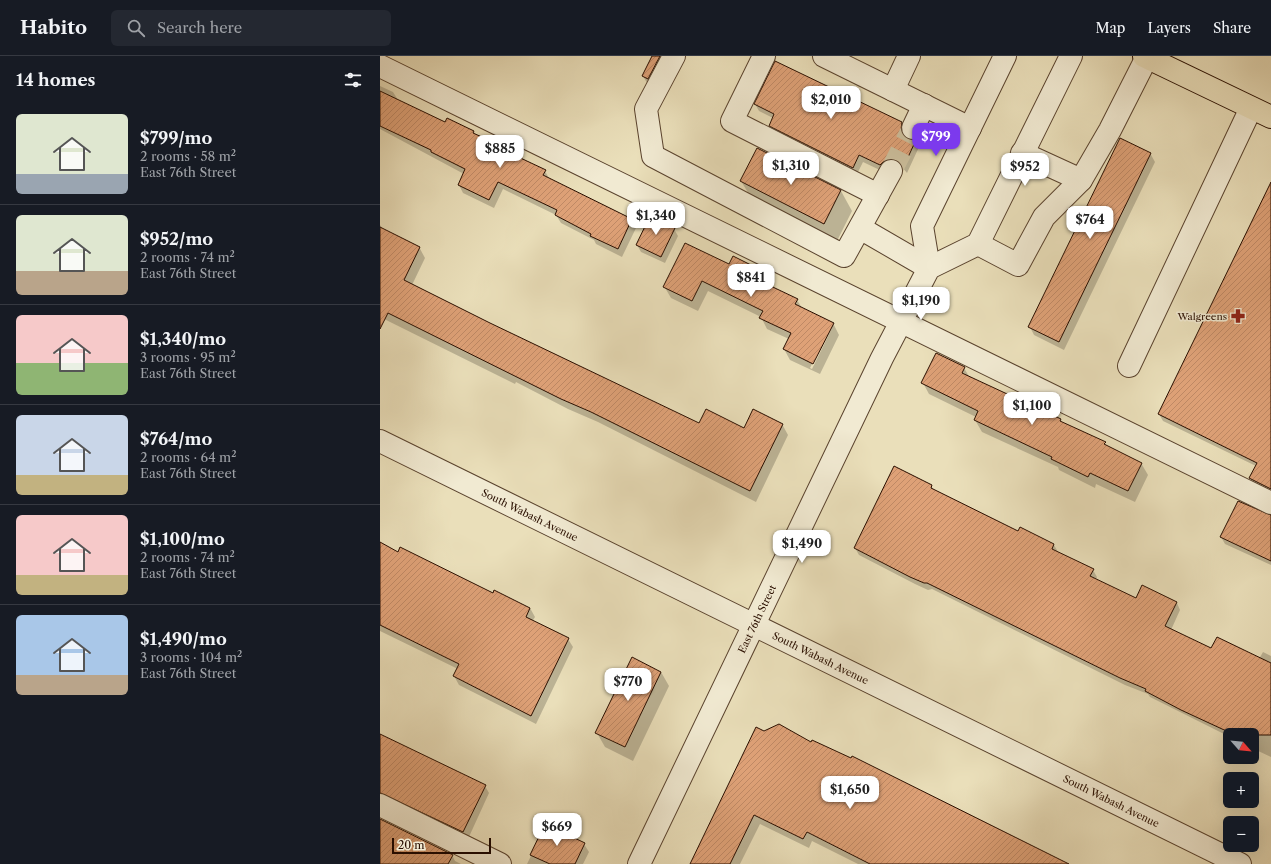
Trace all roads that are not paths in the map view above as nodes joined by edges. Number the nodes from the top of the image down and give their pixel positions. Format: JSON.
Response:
{"nodes":[{"id":1,"x":674,"y":56,"type":"edge"},
{"id":2,"x":764,"y":56,"type":"edge"},
{"id":3,"x":824,"y":56,"type":"edge"},
{"id":4,"x":909,"y":56,"type":"edge"},
{"id":5,"x":1006,"y":56,"type":"edge"},
{"id":6,"x":1071,"y":56,"type":"edge"},
{"id":7,"x":1146,"y":57,"type":"edge"},
{"id":8,"x":380,"y":66,"type":"edge"},
{"id":9,"x":893,"y":90,"type":"junction"},
{"id":10,"x":924,"y":105,"type":"junction"},
{"id":11,"x":1251,"y":108,"type":"junction"},
{"id":12,"x":1271,"y":117,"type":"edge"},
{"id":13,"x":913,"y":128,"type":"tunnel mouth"},
{"id":14,"x":970,"y":128,"type":"junction"},
{"id":15,"x":1022,"y":153,"type":"junction"},
{"id":16,"x":891,"y":171,"type":"tunnel mouth"},
{"id":17,"x":1081,"y":180,"type":"junction"},
{"id":18,"x":878,"y":195,"type":"junction"},
{"id":19,"x":860,"y":228,"type":"junction"},
{"id":20,"x":978,"y":244,"type":"junction"},
{"id":21,"x":929,"y":268,"type":"junction"},
{"id":22,"x":901,"y":322,"type":"junction"},
{"id":23,"x":1129,"y":366,"type":"dead end"},
{"id":24,"x":380,"y":441,"type":"edge"},
{"id":25,"x":1271,"y":503,"type":"edge"},
{"id":26,"x":754,"y":625,"type":"junction"},
{"id":27,"x":380,"y":805,"type":"edge"},
{"id":28,"x":500,"y":864,"type":"edge"},
{"id":29,"x":639,"y":864,"type":"edge"},
{"id":30,"x":1240,"y":864,"type":"edge"}],
"edges":[{"from":1,"to":19,"type":"street"},
{"from":2,"to":18,"type":"street"},
{"from":3,"to":9,"type":"street"},
{"from":4,"to":9,"type":"street"},
{"from":5,"to":14,"type":"street"},
{"from":6,"to":15,"type":"street"},
{"from":7,"to":11,"type":"main road"},
{"from":7,"to":17,"type":"street"},
{"from":8,"to":22,"type":"street"},
{"from":9,"to":10,"type":"street"},
{"from":10,"to":13,"type":"street"},
{"from":10,"to":14,"type":"street"},
{"from":11,"to":12,"type":"main road"},
{"from":11,"to":23,"type":"street"},
{"from":14,"to":21,"type":"street"},
{"from":15,"to":17,"type":"street"},
{"from":15,"to":20,"type":"street"},
{"from":16,"to":18,"type":"street"},
{"from":17,"to":20,"type":"street"},
{"from":18,"to":19,"type":"street"},
{"from":19,"to":21,"type":"street"},
{"from":20,"to":21,"type":"street"},
{"from":21,"to":22,"type":"street","name":"East 76th Street"},
{"from":22,"to":25,"type":"street"},
{"from":22,"to":26,"type":"street","name":"East 76th Street"},
{"from":24,"to":26,"type":"street","name":"South Wabash Avenue"},
{"from":26,"to":29,"type":"street","name":"East 76th Street"},
{"from":26,"to":30,"type":"street","name":"South Wabash Avenue"},
{"from":27,"to":28,"type":"street"}]}
